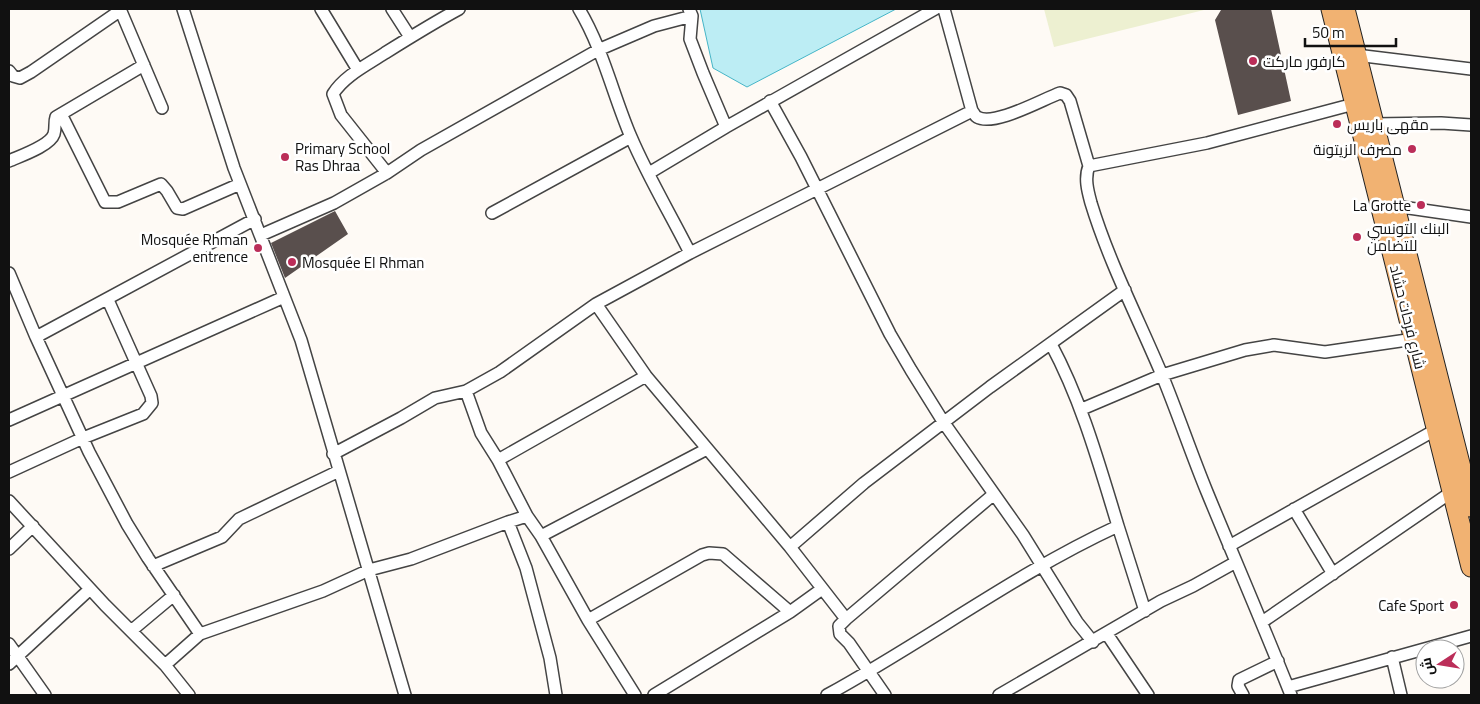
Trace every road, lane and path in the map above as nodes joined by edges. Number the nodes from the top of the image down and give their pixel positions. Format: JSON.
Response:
{"nodes":[{"id":1,"x":120,"y":9,"type":"edge"},
{"id":2,"x":184,"y":9,"type":"edge"},
{"id":3,"x":321,"y":9,"type":"edge"},
{"id":4,"x":392,"y":9,"type":"edge"},
{"id":5,"x":458,"y":9,"type":"edge"},
{"id":6,"x":579,"y":9,"type":"edge"},
{"id":7,"x":586,"y":9,"type":"edge"},
{"id":8,"x":935,"y":9,"type":"edge"},
{"id":9,"x":944,"y":9,"type":"edge"},
{"id":10,"x":1331,"y":9,"type":"edge"},
{"id":11,"x":1345,"y":9,"type":"edge"},
{"id":12,"x":691,"y":13,"type":"edge"},
{"id":13,"x":587,"y":22,"type":"junction"},
{"id":14,"x":410,"y":37,"type":"junction"},
{"id":15,"x":598,"y":50,"type":"junction"},
{"id":16,"x":1356,"y":55,"type":"junction"},
{"id":17,"x":144,"y":65,"type":"junction"},
{"id":18,"x":1471,"y":68,"type":"edge"},
{"id":19,"x":358,"y":70,"type":"junction"},
{"id":20,"x":9,"y":71,"type":"edge"},
{"id":21,"x":770,"y":101,"type":"junction"},
{"id":22,"x":1354,"y":104,"type":"junction"},
{"id":23,"x":162,"y":108,"type":"dead end"},
{"id":24,"x":972,"y":111,"type":"junction"},
{"id":25,"x":61,"y":114,"type":"junction"},
{"id":26,"x":1374,"y":124,"type":"junction"},
{"id":27,"x":1471,"y":124,"type":"edge"},
{"id":28,"x":726,"y":127,"type":"junction"},
{"id":29,"x":631,"y":137,"type":"junction"},
{"id":30,"x":9,"y":161,"type":"edge"},
{"id":31,"x":1089,"y":166,"type":"junction"},
{"id":32,"x":387,"y":173,"type":"junction"},
{"id":33,"x":649,"y":173,"type":"junction"},
{"id":34,"x":240,"y":184,"type":"junction"},
{"id":35,"x":817,"y":190,"type":"junction"},
{"id":36,"x":1395,"y":206,"type":"junction"},
{"id":37,"x":492,"y":213,"type":"dead end"},
{"id":38,"x":1471,"y":216,"type":"edge"},
{"id":39,"x":255,"y":219,"type":"junction"},
{"id":40,"x":261,"y":235,"type":"junction"},
{"id":41,"x":690,"y":253,"type":"junction"},
{"id":42,"x":9,"y":273,"type":"edge"},
{"id":43,"x":1125,"y":290,"type":"junction"},
{"id":44,"x":284,"y":297,"type":"junction"},
{"id":45,"x":108,"y":300,"type":"junction"},
{"id":46,"x":596,"y":304,"type":"junction"},
{"id":47,"x":36,"y":337,"type":"junction"},
{"id":48,"x":1414,"y":339,"type":"junction"},
{"id":49,"x":1051,"y":344,"type":"junction"},
{"id":50,"x":136,"y":362,"type":"junction"},
{"id":51,"x":646,"y":376,"type":"junction"},
{"id":52,"x":1162,"y":376,"type":"junction"},
{"id":53,"x":466,"y":391,"type":"junction"},
{"id":54,"x":64,"y":396,"type":"junction"},
{"id":55,"x":1082,"y":409,"type":"junction"},
{"id":56,"x":9,"y":420,"type":"edge"},
{"id":57,"x":944,"y":422,"type":"junction"},
{"id":58,"x":1437,"y":429,"type":"junction"},
{"id":59,"x":83,"y":438,"type":"junction"},
{"id":60,"x":707,"y":449,"type":"junction"},
{"id":61,"x":334,"y":454,"type":"junction"},
{"id":62,"x":498,"y":460,"type":"junction"},
{"id":63,"x":339,"y":471,"type":"junction"},
{"id":64,"x":9,"y":472,"type":"edge"},
{"id":65,"x":1453,"y":491,"type":"junction"},
{"id":66,"x":994,"y":494,"type":"junction"},
{"id":67,"x":9,"y":501,"type":"edge"},
{"id":68,"x":1471,"y":507,"type":"edge"},
{"id":69,"x":1294,"y":509,"type":"junction"},
{"id":70,"x":527,"y":516,"type":"junction"},
{"id":71,"x":508,"y":522,"type":"junction"},
{"id":72,"x":33,"y":526,"type":"junction"},
{"id":73,"x":1118,"y":526,"type":"junction"},
{"id":74,"x":541,"y":536,"type":"junction"},
{"id":75,"x":1229,"y":546,"type":"junction"},
{"id":76,"x":790,"y":547,"type":"junction"},
{"id":77,"x":9,"y":549,"type":"edge"},
{"id":78,"x":1236,"y":562,"type":"junction"},
{"id":79,"x":153,"y":566,"type":"junction"},
{"id":80,"x":1042,"y":566,"type":"junction"},
{"id":81,"x":1471,"y":567,"type":"edge"},
{"id":82,"x":369,"y":570,"type":"junction"},
{"id":83,"x":1333,"y":574,"type":"junction"},
{"id":84,"x":90,"y":589,"type":"junction"},
{"id":85,"x":822,"y":589,"type":"junction"},
{"id":86,"x":174,"y":595,"type":"junction"},
{"id":87,"x":1145,"y":610,"type":"junction"},
{"id":88,"x":790,"y":612,"type":"junction"},
{"id":89,"x":846,"y":619,"type":"junction"},
{"id":90,"x":588,"y":620,"type":"junction"},
{"id":91,"x":1262,"y":622,"type":"junction"},
{"id":92,"x":131,"y":631,"type":"junction"},
{"id":93,"x":200,"y":634,"type":"junction"},
{"id":94,"x":1106,"y":634,"type":"junction"},
{"id":95,"x":1471,"y":636,"type":"edge"},
{"id":96,"x":1093,"y":642,"type":"junction"},
{"id":97,"x":9,"y":644,"type":"edge"},
{"id":98,"x":18,"y":656,"type":"junction"},
{"id":99,"x":1392,"y":657,"type":"junction"},
{"id":100,"x":1278,"y":661,"type":"junction"},
{"id":101,"x":9,"y":664,"type":"edge"},
{"id":102,"x":165,"y":665,"type":"junction"},
{"id":103,"x":869,"y":672,"type":"junction"},
{"id":104,"x":1290,"y":691,"type":"edge"},
{"id":105,"x":183,"y":693,"type":"edge"},
{"id":106,"x":45,"y":695,"type":"edge"},
{"id":107,"x":405,"y":695,"type":"edge"},
{"id":108,"x":556,"y":695,"type":"edge"},
{"id":109,"x":635,"y":695,"type":"edge"},
{"id":110,"x":654,"y":695,"type":"edge"},
{"id":111,"x":827,"y":695,"type":"edge"},
{"id":112,"x":885,"y":695,"type":"edge"},
{"id":113,"x":1002,"y":695,"type":"edge"},
{"id":114,"x":1148,"y":695,"type":"edge"},
{"id":115,"x":1242,"y":695,"type":"edge"},
{"id":116,"x":1402,"y":695,"type":"edge"}],
"edges":[{"from":1,"to":17,"type":"street"},
{"from":1,"to":20,"type":"street"},
{"from":2,"to":34,"type":"street"},
{"from":3,"to":19,"type":"street"},
{"from":4,"to":14,"type":"street"},
{"from":5,"to":14,"type":"street"},
{"from":6,"to":13,"type":"street"},
{"from":7,"to":13,"type":"street"},
{"from":8,"to":21,"type":"street"},
{"from":9,"to":24,"type":"street"},
{"from":10,"to":22,"type":"main road","name":"شارع فرحات حشاد"},
{"from":11,"to":16,"type":"main road","name":"شارع فرحات حشاد"},
{"from":12,"to":15,"type":"street"},
{"from":12,"to":28,"type":"street"},
{"from":13,"to":15,"type":"street"},
{"from":14,"to":19,"type":"street"},
{"from":15,"to":29,"type":"street"},
{"from":15,"to":32,"type":"street"},
{"from":16,"to":18,"type":"street"},
{"from":16,"to":26,"type":"main road","name":"شارع فرحات حشاد"},
{"from":17,"to":23,"type":"street"},
{"from":17,"to":25,"type":"street"},
{"from":19,"to":32,"type":"street"},
{"from":21,"to":28,"type":"street"},
{"from":21,"to":35,"type":"street"},
{"from":22,"to":26,"type":"street"},
{"from":22,"to":31,"type":"street"},
{"from":22,"to":48,"type":"main road","name":"شارع فرحات حشاد"},
{"from":24,"to":31,"type":"street"},
{"from":24,"to":35,"type":"street"},
{"from":25,"to":30,"type":"street"},
{"from":25,"to":34,"type":"street"},
{"from":26,"to":27,"type":"street"},
{"from":26,"to":36,"type":"main road","name":"شارع فرحات حشاد"},
{"from":28,"to":33,"type":"street"},
{"from":29,"to":33,"type":"street"},
{"from":29,"to":37,"type":"street"},
{"from":31,"to":43,"type":"street"},
{"from":32,"to":40,"type":"street"},
{"from":33,"to":41,"type":"street"},
{"from":34,"to":39,"type":"street"},
{"from":35,"to":41,"type":"street"},
{"from":35,"to":57,"type":"street"},
{"from":36,"to":38,"type":"street"},
{"from":36,"to":68,"type":"main road","name":"شارع فرحات حشاد"},
{"from":39,"to":40,"type":"street"},
{"from":39,"to":45,"type":"street"},
{"from":40,"to":44,"type":"street"},
{"from":41,"to":46,"type":"street"},
{"from":42,"to":47,"type":"street"},
{"from":43,"to":49,"type":"street"},
{"from":43,"to":52,"type":"street"},
{"from":44,"to":50,"type":"street"},
{"from":44,"to":61,"type":"street"},
{"from":45,"to":47,"type":"street"},
{"from":45,"to":50,"type":"street"},
{"from":46,"to":51,"type":"street"},
{"from":46,"to":53,"type":"street"},
{"from":47,"to":54,"type":"street"},
{"from":48,"to":52,"type":"street"},
{"from":48,"to":58,"type":"main road","name":"شارع فرحات حشاد"},
{"from":49,"to":55,"type":"street"},
{"from":49,"to":57,"type":"street"},
{"from":50,"to":54,"type":"street"},
{"from":50,"to":59,"type":"street"},
{"from":51,"to":60,"type":"street"},
{"from":51,"to":62,"type":"street"},
{"from":52,"to":55,"type":"street"},
{"from":52,"to":75,"type":"street"},
{"from":53,"to":61,"type":"street"},
{"from":53,"to":62,"type":"street"},
{"from":54,"to":56,"type":"street"},
{"from":54,"to":59,"type":"street"},
{"from":55,"to":73,"type":"street"},
{"from":57,"to":66,"type":"street"},
{"from":57,"to":76,"type":"street"},
{"from":58,"to":65,"type":"main road","name":"شارع فرحات حشاد"},
{"from":58,"to":69,"type":"street"},
{"from":59,"to":64,"type":"street"},
{"from":59,"to":79,"type":"street"},
{"from":60,"to":74,"type":"street"},
{"from":60,"to":76,"type":"street"},
{"from":61,"to":63,"type":"street"},
{"from":62,"to":70,"type":"street"},
{"from":63,"to":79,"type":"street"},
{"from":63,"to":82,"type":"street"},
{"from":65,"to":81,"type":"main road","name":"شارع فرحات حشاد"},
{"from":65,"to":83,"type":"street"},
{"from":66,"to":80,"type":"street"},
{"from":66,"to":89,"type":"street"},
{"from":67,"to":72,"type":"street"},
{"from":69,"to":75,"type":"street"},
{"from":69,"to":83,"type":"street"},
{"from":70,"to":71,"type":"street"},
{"from":70,"to":74,"type":"street"},
{"from":71,"to":82,"type":"street"},
{"from":71,"to":108,"type":"street"},
{"from":72,"to":77,"type":"street"},
{"from":72,"to":84,"type":"street"},
{"from":73,"to":80,"type":"street"},
{"from":73,"to":87,"type":"street"},
{"from":74,"to":90,"type":"street"},
{"from":75,"to":78,"type":"street"},
{"from":76,"to":85,"type":"street"},
{"from":78,"to":87,"type":"street"},
{"from":78,"to":91,"type":"street"},
{"from":79,"to":86,"type":"street"},
{"from":80,"to":96,"type":"street"},
{"from":80,"to":103,"type":"street"},
{"from":82,"to":93,"type":"street"},
{"from":82,"to":107,"type":"street"},
{"from":83,"to":91,"type":"street"},
{"from":84,"to":92,"type":"street"},
{"from":84,"to":98,"type":"street"},
{"from":85,"to":88,"type":"street"},
{"from":85,"to":89,"type":"street"},
{"from":86,"to":92,"type":"street"},
{"from":86,"to":93,"type":"street"},
{"from":87,"to":94,"type":"street"},
{"from":88,"to":90,"type":"street"},
{"from":88,"to":110,"type":"street"},
{"from":89,"to":103,"type":"street"},
{"from":90,"to":109,"type":"street"},
{"from":91,"to":100,"type":"street"},
{"from":92,"to":102,"type":"street"},
{"from":93,"to":102,"type":"street"},
{"from":94,"to":96,"type":"street"},
{"from":94,"to":114,"type":"street"},
{"from":95,"to":99,"type":"street"},
{"from":96,"to":113,"type":"street"},
{"from":97,"to":98,"type":"street"},
{"from":98,"to":101,"type":"street"},
{"from":98,"to":106,"type":"street"},
{"from":99,"to":104,"type":"street"},
{"from":99,"to":116,"type":"street"},
{"from":100,"to":104,"type":"street"},
{"from":100,"to":115,"type":"street"},
{"from":102,"to":105,"type":"street"},
{"from":103,"to":111,"type":"street"},
{"from":103,"to":112,"type":"street"}]}
